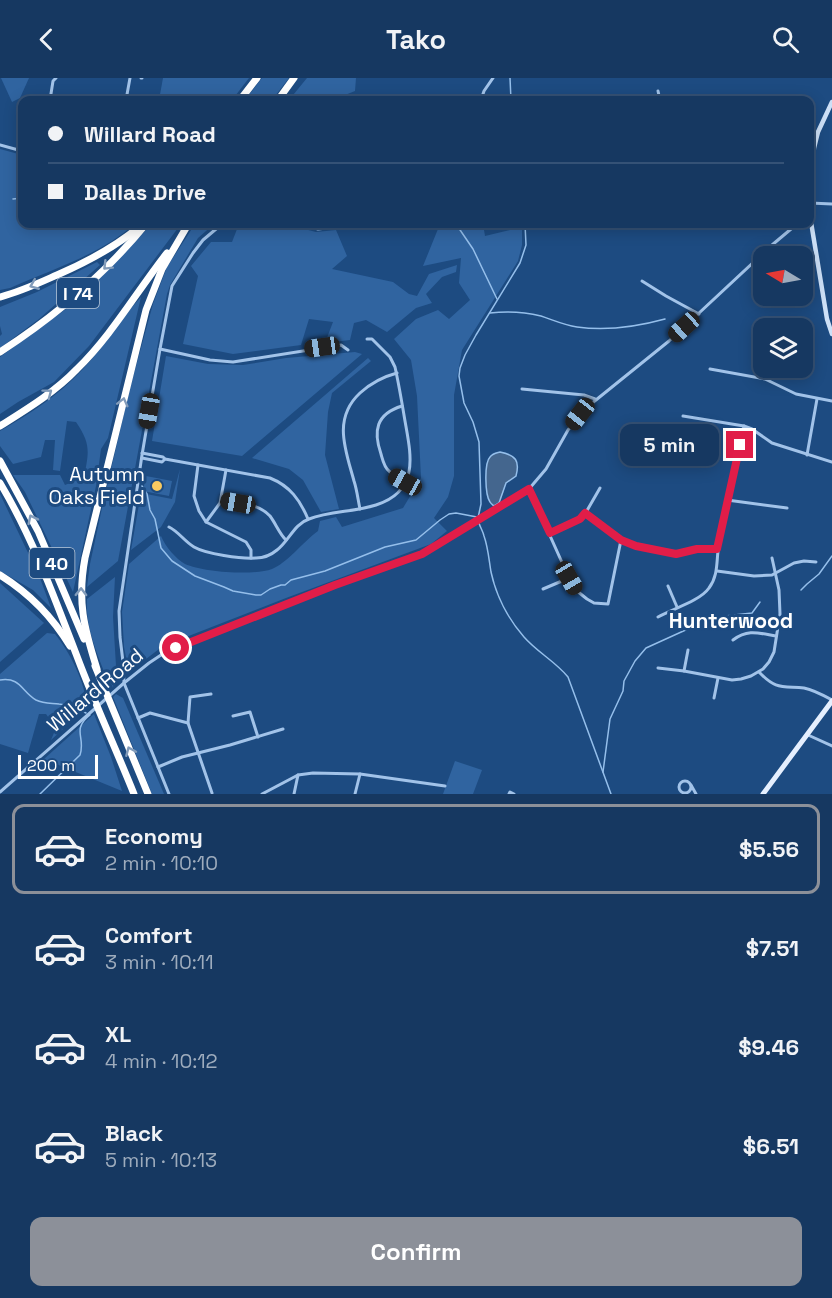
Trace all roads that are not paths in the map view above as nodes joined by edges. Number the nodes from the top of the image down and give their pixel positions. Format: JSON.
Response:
{"nodes":[{"id":1,"x":56,"y":78,"type":"edge"},
{"id":2,"x":130,"y":78,"type":"edge"},
{"id":3,"x":257,"y":78,"type":"edge"},
{"id":4,"x":294,"y":78,"type":"edge"},
{"id":5,"x":493,"y":78,"type":"edge"},
{"id":6,"x":658,"y":91,"type":"dead end"},
{"id":7,"x":51,"y":96,"type":"edge"},
{"id":8,"x":127,"y":96,"type":"edge"},
{"id":9,"x":243,"y":96,"type":"edge"},
{"id":10,"x":281,"y":96,"type":"edge"},
{"id":11,"x":482,"y":96,"type":"edge"},
{"id":12,"x":659,"y":96,"type":"edge"},
{"id":13,"x":832,"y":102,"type":"edge"},
{"id":14,"x":814,"y":142,"type":"edge"},
{"id":15,"x":0,"y":145,"type":"edge"},
{"id":16,"x":18,"y":150,"type":"edge"},
{"id":17,"x":814,"y":203,"type":"edge"},
{"id":18,"x":832,"y":204,"type":"edge"},
{"id":19,"x":139,"y":228,"type":"edge"},
{"id":20,"x":142,"y":228,"type":"edge"},
{"id":21,"x":186,"y":228,"type":"edge"},
{"id":22,"x":187,"y":228,"type":"edge"},
{"id":23,"x":217,"y":228,"type":"edge"},
{"id":24,"x":792,"y":228,"type":"edge"},
{"id":25,"x":812,"y":228,"type":"edge"},
{"id":26,"x":642,"y":281,"type":"dead end"},
{"id":27,"x":0,"y":297,"type":"edge"},
{"id":28,"x":699,"y":314,"type":"junction"},
{"id":29,"x":832,"y":334,"type":"edge"},
{"id":30,"x":367,"y":339,"type":"dead end"},
{"id":31,"x":160,"y":349,"type":"junction"},
{"id":32,"x":348,"y":350,"type":"dead end"},
{"id":33,"x":0,"y":352,"type":"edge"},
{"id":34,"x":710,"y":369,"type":"dead end"},
{"id":35,"x":397,"y":373,"type":"junction"},
{"id":36,"x":522,"y":389,"type":"dead end"},
{"id":37,"x":595,"y":399,"type":"junction"},
{"id":38,"x":817,"y":399,"type":"junction"},
{"id":39,"x":832,"y":401,"type":"edge"},
{"id":40,"x":402,"y":406,"type":"junction"},
{"id":41,"x":683,"y":416,"type":"dead end"},
{"id":42,"x":0,"y":426,"type":"edge"},
{"id":43,"x":744,"y":426,"type":"junction"},
{"id":44,"x":142,"y":453,"type":"junction"},
{"id":45,"x":807,"y":454,"type":"junction"},
{"id":46,"x":141,"y":458,"type":"junction"},
{"id":47,"x":165,"y":459,"type":"junction"},
{"id":48,"x":0,"y":461,"type":"edge"},
{"id":49,"x":832,"y":462,"type":"edge"},
{"id":50,"x":198,"y":465,"type":"junction"},
{"id":51,"x":226,"y":470,"type":"junction"},
{"id":52,"x":405,"y":482,"type":"junction"},
{"id":53,"x":0,"y":483,"type":"edge"},
{"id":54,"x":600,"y":488,"type":"dead end"},
{"id":55,"x":529,"y":489,"type":"junction"},
{"id":56,"x":221,"y":500,"type":"junction"},
{"id":57,"x":727,"y":500,"type":"junction"},
{"id":58,"x":787,"y":508,"type":"dead end"},
{"id":59,"x":360,"y":509,"type":"junction"},
{"id":60,"x":585,"y":513,"type":"junction"},
{"id":61,"x":308,"y":519,"type":"junction"},
{"id":62,"x":206,"y":522,"type":"junction"},
{"id":63,"x":169,"y":527,"type":"dead end"},
{"id":64,"x":550,"y":533,"type":"junction"},
{"id":65,"x":286,"y":540,"type":"junction"},
{"id":66,"x":621,"y":540,"type":"junction"},
{"id":67,"x":717,"y":549,"type":"junction"},
{"id":68,"x":251,"y":558,"type":"junction"},
{"id":69,"x":772,"y":558,"type":"dead end"},
{"id":70,"x":816,"y":562,"type":"dead end"},
{"id":71,"x":717,"y":571,"type":"junction"},
{"id":72,"x":775,"y":573,"type":"junction"},
{"id":73,"x":0,"y":575,"type":"edge"},
{"id":74,"x":569,"y":578,"type":"junction"},
{"id":75,"x":668,"y":586,"type":"dead end"},
{"id":76,"x":543,"y":589,"type":"dead end"},
{"id":77,"x":677,"y":607,"type":"junction"},
{"id":78,"x":658,"y":617,"type":"dead end"},
{"id":79,"x":776,"y":636,"type":"junction"},
{"id":80,"x":733,"y":640,"type":"dead end"},
{"id":81,"x":688,"y":650,"type":"dead end"},
{"id":82,"x":77,"y":658,"type":"junction"},
{"id":83,"x":658,"y":668,"type":"dead end"},
{"id":84,"x":97,"y":669,"type":"junction"},
{"id":85,"x":684,"y":671,"type":"junction"},
{"id":86,"x":759,"y":672,"type":"junction"},
{"id":87,"x":718,"y":678,"type":"junction"},
{"id":88,"x":124,"y":683,"type":"junction"},
{"id":89,"x":211,"y":694,"type":"dead end"},
{"id":90,"x":714,"y":698,"type":"dead end"},
{"id":91,"x":832,"y":700,"type":"edge"},
{"id":92,"x":233,"y":716,"type":"dead end"},
{"id":93,"x":138,"y":718,"type":"junction"},
{"id":94,"x":188,"y":723,"type":"junction"},
{"id":95,"x":283,"y":729,"type":"dead end"},
{"id":96,"x":807,"y":735,"type":"junction"},
{"id":97,"x":258,"y":737,"type":"junction"},
{"id":98,"x":832,"y":746,"type":"edge"},
{"id":99,"x":198,"y":753,"type":"junction"},
{"id":100,"x":158,"y":767,"type":"junction"},
{"id":101,"x":360,"y":774,"type":"junction"},
{"id":102,"x":298,"y":775,"type":"junction"},
{"id":103,"x":445,"y":786,"type":"dead end"},
{"id":104,"x":691,"y":786,"type":"junction"},
{"id":105,"x":0,"y":792,"type":"edge"},
{"id":106,"x":212,"y":793,"type":"edge"},
{"id":107,"x":688,"y":793,"type":"edge"},
{"id":108,"x":134,"y":794,"type":"edge"},
{"id":109,"x":148,"y":794,"type":"edge"},
{"id":110,"x":169,"y":794,"type":"edge"},
{"id":111,"x":262,"y":794,"type":"edge"},
{"id":112,"x":294,"y":794,"type":"edge"},
{"id":113,"x":355,"y":794,"type":"edge"},
{"id":114,"x":509,"y":794,"type":"edge"},
{"id":115,"x":514,"y":794,"type":"edge"},
{"id":116,"x":696,"y":794,"type":"edge"},
{"id":117,"x":763,"y":794,"type":"edge"}],
"edges":[{"from":1,"to":7,"type":"street"},
{"from":2,"to":8,"type":"street"},
{"from":3,"to":9,"type":"highway"},
{"from":4,"to":10,"type":"highway"},
{"from":5,"to":11,"type":"street"},
{"from":6,"to":12,"type":"street"},
{"from":13,"to":14,"type":"main road"},
{"from":15,"to":16,"type":"street"},
{"from":17,"to":18,"type":"street"},
{"from":19,"to":27,"type":"highway","one_way":true},
{"from":20,"to":33,"type":"highway","number":"I 74","one_way":true},
{"from":42,"to":21,"type":"highway","one_way":true},
{"from":84,"to":22,"type":"highway","one_way":true},
{"from":23,"to":31,"type":"street"},
{"from":24,"to":28,"type":"street","name":"Willard Road"},
{"from":25,"to":29,"type":"main road"},
{"from":26,"to":28,"type":"street"},
{"from":28,"to":37,"type":"street","name":"Willard Road"},
{"from":30,"to":35,"type":"street"},
{"from":31,"to":32,"type":"street"},
{"from":31,"to":44,"type":"street"},
{"from":34,"to":38,"type":"street"},
{"from":35,"to":40,"type":"street"},
{"from":35,"to":59,"type":"street"},
{"from":36,"to":37,"type":"street"},
{"from":37,"to":55,"type":"street","name":"Willard Road"},
{"from":38,"to":39,"type":"street"},
{"from":38,"to":45,"type":"street"},
{"from":40,"to":52,"type":"street"},
{"from":40,"to":52,"type":"street"},
{"from":41,"to":43,"type":"street"},
{"from":43,"to":45,"type":"street"},
{"from":43,"to":57,"type":"street"},
{"from":44,"to":46,"type":"street"},
{"from":44,"to":47,"type":"street"},
{"from":45,"to":49,"type":"street"},
{"from":46,"to":47,"type":"street"},
{"from":46,"to":88,"type":"street"},
{"from":47,"to":50,"type":"street"},
{"from":84,"to":48,"type":"highway","number":"I 40","one_way":true},
{"from":50,"to":51,"type":"street"},
{"from":50,"to":62,"type":"street"},
{"from":51,"to":56,"type":"street"},
{"from":51,"to":61,"type":"street"},
{"from":52,"to":59,"type":"street"},
{"from":53,"to":82,"type":"highway","number":"I 40"},
{"from":54,"to":60,"type":"street"},
{"from":55,"to":64,"type":"street"},
{"from":55,"to":88,"type":"street","name":"Willard Road"},
{"from":56,"to":62,"type":"street"},
{"from":56,"to":65,"type":"street"},
{"from":57,"to":58,"type":"street"},
{"from":57,"to":67,"type":"street"},
{"from":59,"to":61,"type":"street"},
{"from":60,"to":64,"type":"street"},
{"from":60,"to":66,"type":"street"},
{"from":61,"to":65,"type":"street"},
{"from":62,"to":68,"type":"street"},
{"from":63,"to":68,"type":"street"},
{"from":64,"to":74,"type":"street"},
{"from":65,"to":68,"type":"street"},
{"from":66,"to":67,"type":"street"},
{"from":66,"to":74,"type":"street"},
{"from":67,"to":71,"type":"street"},
{"from":69,"to":72,"type":"street"},
{"from":70,"to":72,"type":"street"},
{"from":71,"to":72,"type":"street"},
{"from":71,"to":77,"type":"street"},
{"from":72,"to":79,"type":"street"},
{"from":73,"to":82,"type":"highway"},
{"from":74,"to":76,"type":"street"},
{"from":75,"to":77,"type":"street"},
{"from":77,"to":78,"type":"street"},
{"from":79,"to":80,"type":"street"},
{"from":79,"to":86,"type":"street"},
{"from":81,"to":85,"type":"street"},
{"from":82,"to":108,"type":"highway","number":"I 40"},
{"from":83,"to":85,"type":"street"},
{"from":109,"to":84,"type":"highway","number":"I 40","one_way":true},
{"from":85,"to":87,"type":"street"},
{"from":86,"to":87,"type":"street"},
{"from":86,"to":91,"type":"street"},
{"from":87,"to":90,"type":"street"},
{"from":88,"to":93,"type":"street"},
{"from":88,"to":105,"type":"street","name":"Willard Road"},
{"from":89,"to":94,"type":"street"},
{"from":91,"to":96,"type":"main road"},
{"from":92,"to":97,"type":"street"},
{"from":93,"to":94,"type":"street"},
{"from":93,"to":100,"type":"street"},
{"from":94,"to":99,"type":"street"},
{"from":95,"to":97,"type":"street"},
{"from":96,"to":98,"type":"street"},
{"from":96,"to":117,"type":"main road"},
{"from":97,"to":99,"type":"street"},
{"from":99,"to":100,"type":"street"},
{"from":99,"to":106,"type":"street"},
{"from":100,"to":110,"type":"street"},
{"from":101,"to":102,"type":"street"},
{"from":101,"to":103,"type":"street"},
{"from":101,"to":113,"type":"street"},
{"from":102,"to":111,"type":"street"},
{"from":102,"to":112,"type":"street"},
{"from":104,"to":107,"type":"street"},
{"from":104,"to":107,"type":"street"},
{"from":104,"to":116,"type":"street"},
{"from":114,"to":115,"type":"street"}]}
